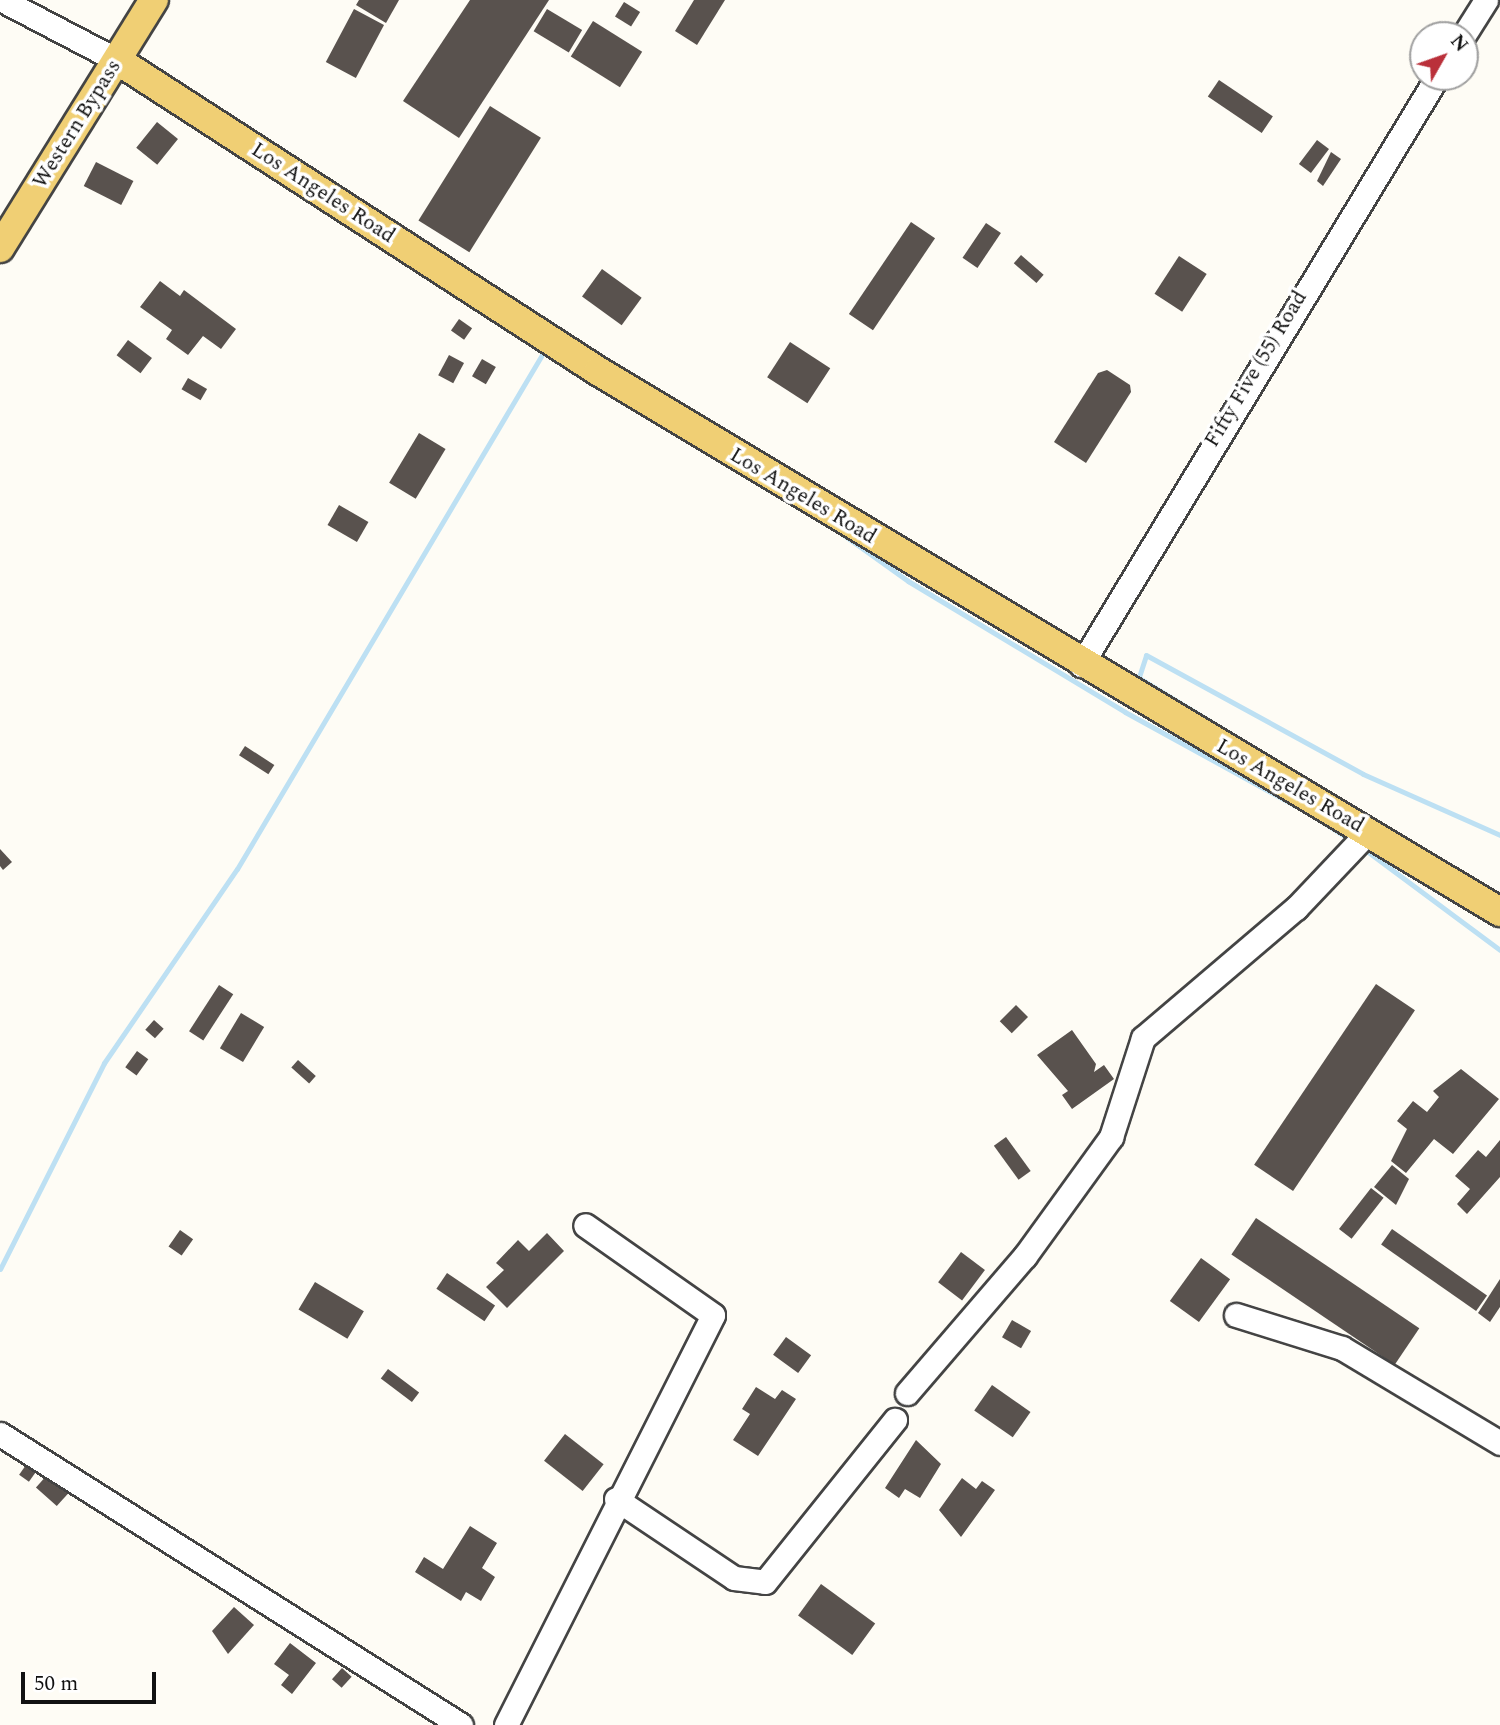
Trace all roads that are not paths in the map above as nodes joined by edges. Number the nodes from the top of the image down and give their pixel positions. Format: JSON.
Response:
{"nodes":[{"id":1,"x":2,"y":0,"type":"edge"},
{"id":2,"x":154,"y":0,"type":"edge"},
{"id":3,"x":1486,"y":0,"type":"edge"},
{"id":4,"x":1473,"y":21,"type":"edge"},
{"id":5,"x":117,"y":60,"type":"junction"},
{"id":6,"x":1429,"y":91,"type":"edge"},
{"id":7,"x":0,"y":248,"type":"edge"},
{"id":8,"x":1081,"y":665,"type":"junction"},
{"id":9,"x":1368,"y":832,"type":"junction"},
{"id":10,"x":1500,"y":912,"type":"edge"},
{"id":11,"x":585,"y":1225,"type":"dead end"},
{"id":12,"x":1236,"y":1315,"type":"dead end"},
{"id":13,"x":907,"y":1393,"type":"dead end"},
{"id":14,"x":895,"y":1420,"type":"dead end"},
{"id":15,"x":0,"y":1434,"type":"edge"},
{"id":16,"x":1500,"y":1443,"type":"edge"},
{"id":17,"x":616,"y":1499,"type":"junction"},
{"id":18,"x":461,"y":1725,"type":"edge"},
{"id":19,"x":506,"y":1725,"type":"edge"}],
"edges":[{"from":1,"to":5,"type":"street"},
{"from":2,"to":5,"type":"main road","name":"Western Bypass"},
{"from":3,"to":4,"type":"street"},
{"from":5,"to":7,"type":"main road","name":"Western Bypass"},
{"from":5,"to":8,"type":"main road","name":"Los Angeles Road"},
{"from":6,"to":8,"type":"street","name":"Fifty Five (55) Road"},
{"from":8,"to":9,"type":"main road","name":"Los Angeles Road"},
{"from":9,"to":10,"type":"main road","name":"Los Angeles Road"},
{"from":9,"to":13,"type":"street"},
{"from":11,"to":17,"type":"street"},
{"from":12,"to":16,"type":"street"},
{"from":14,"to":17,"type":"street"},
{"from":15,"to":18,"type":"street"},
{"from":17,"to":19,"type":"street"}]}
